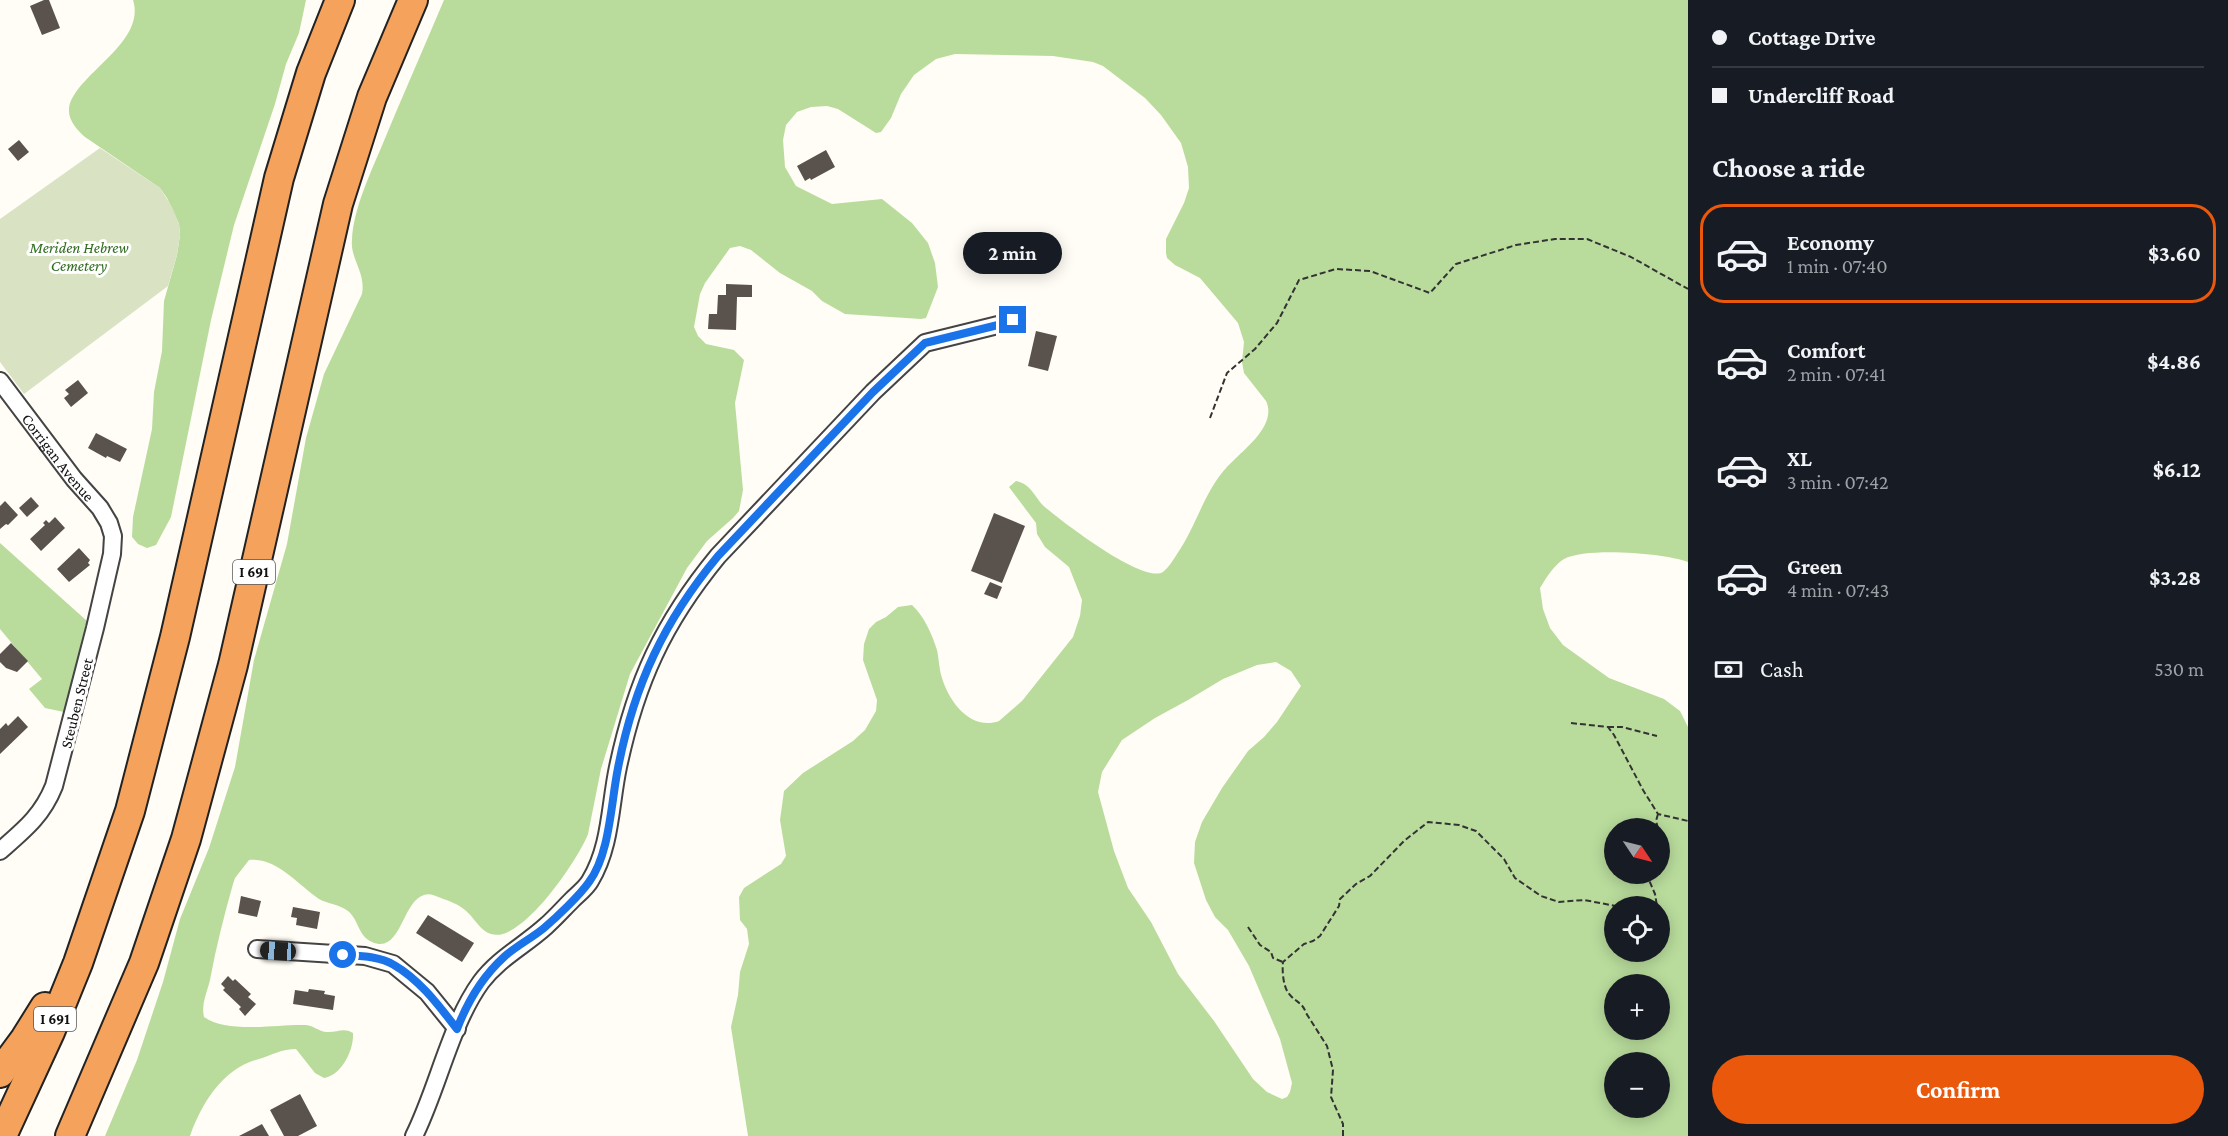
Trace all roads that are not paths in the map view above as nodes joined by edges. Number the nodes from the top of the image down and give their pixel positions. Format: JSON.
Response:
{"nodes":[{"id":1,"x":340,"y":0,"type":"edge"},
{"id":2,"x":413,"y":0,"type":"edge"},
{"id":3,"x":1013,"y":320,"type":"dead end"},
{"id":4,"x":0,"y":381,"type":"edge"},
{"id":5,"x":113,"y":536,"type":"joint"},
{"id":6,"x":0,"y":851,"type":"edge"},
{"id":7,"x":101,"y":899,"type":"junction"},
{"id":8,"x":257,"y":950,"type":"dead end"},
{"id":9,"x":457,"y":1029,"type":"junction"},
{"id":10,"x":0,"y":1073,"type":"edge"},
{"id":11,"x":2,"y":1136,"type":"edge"},
{"id":12,"x":70,"y":1136,"type":"edge"},
{"id":13,"x":414,"y":1136,"type":"edge"}],
"edges":[{"from":1,"to":7,"type":"highway","number":"I 691"},
{"from":2,"to":12,"type":"highway","number":"I 691"},
{"from":3,"to":9,"type":"street"},
{"from":4,"to":5,"type":"street","name":"Corrigan Avenue"},
{"from":5,"to":6,"type":"street","name":"Steuben Street"},
{"from":7,"to":10,"type":"highway"},
{"from":7,"to":11,"type":"highway","number":"I 691"},
{"from":8,"to":9,"type":"street"},
{"from":9,"to":13,"type":"street"}]}
